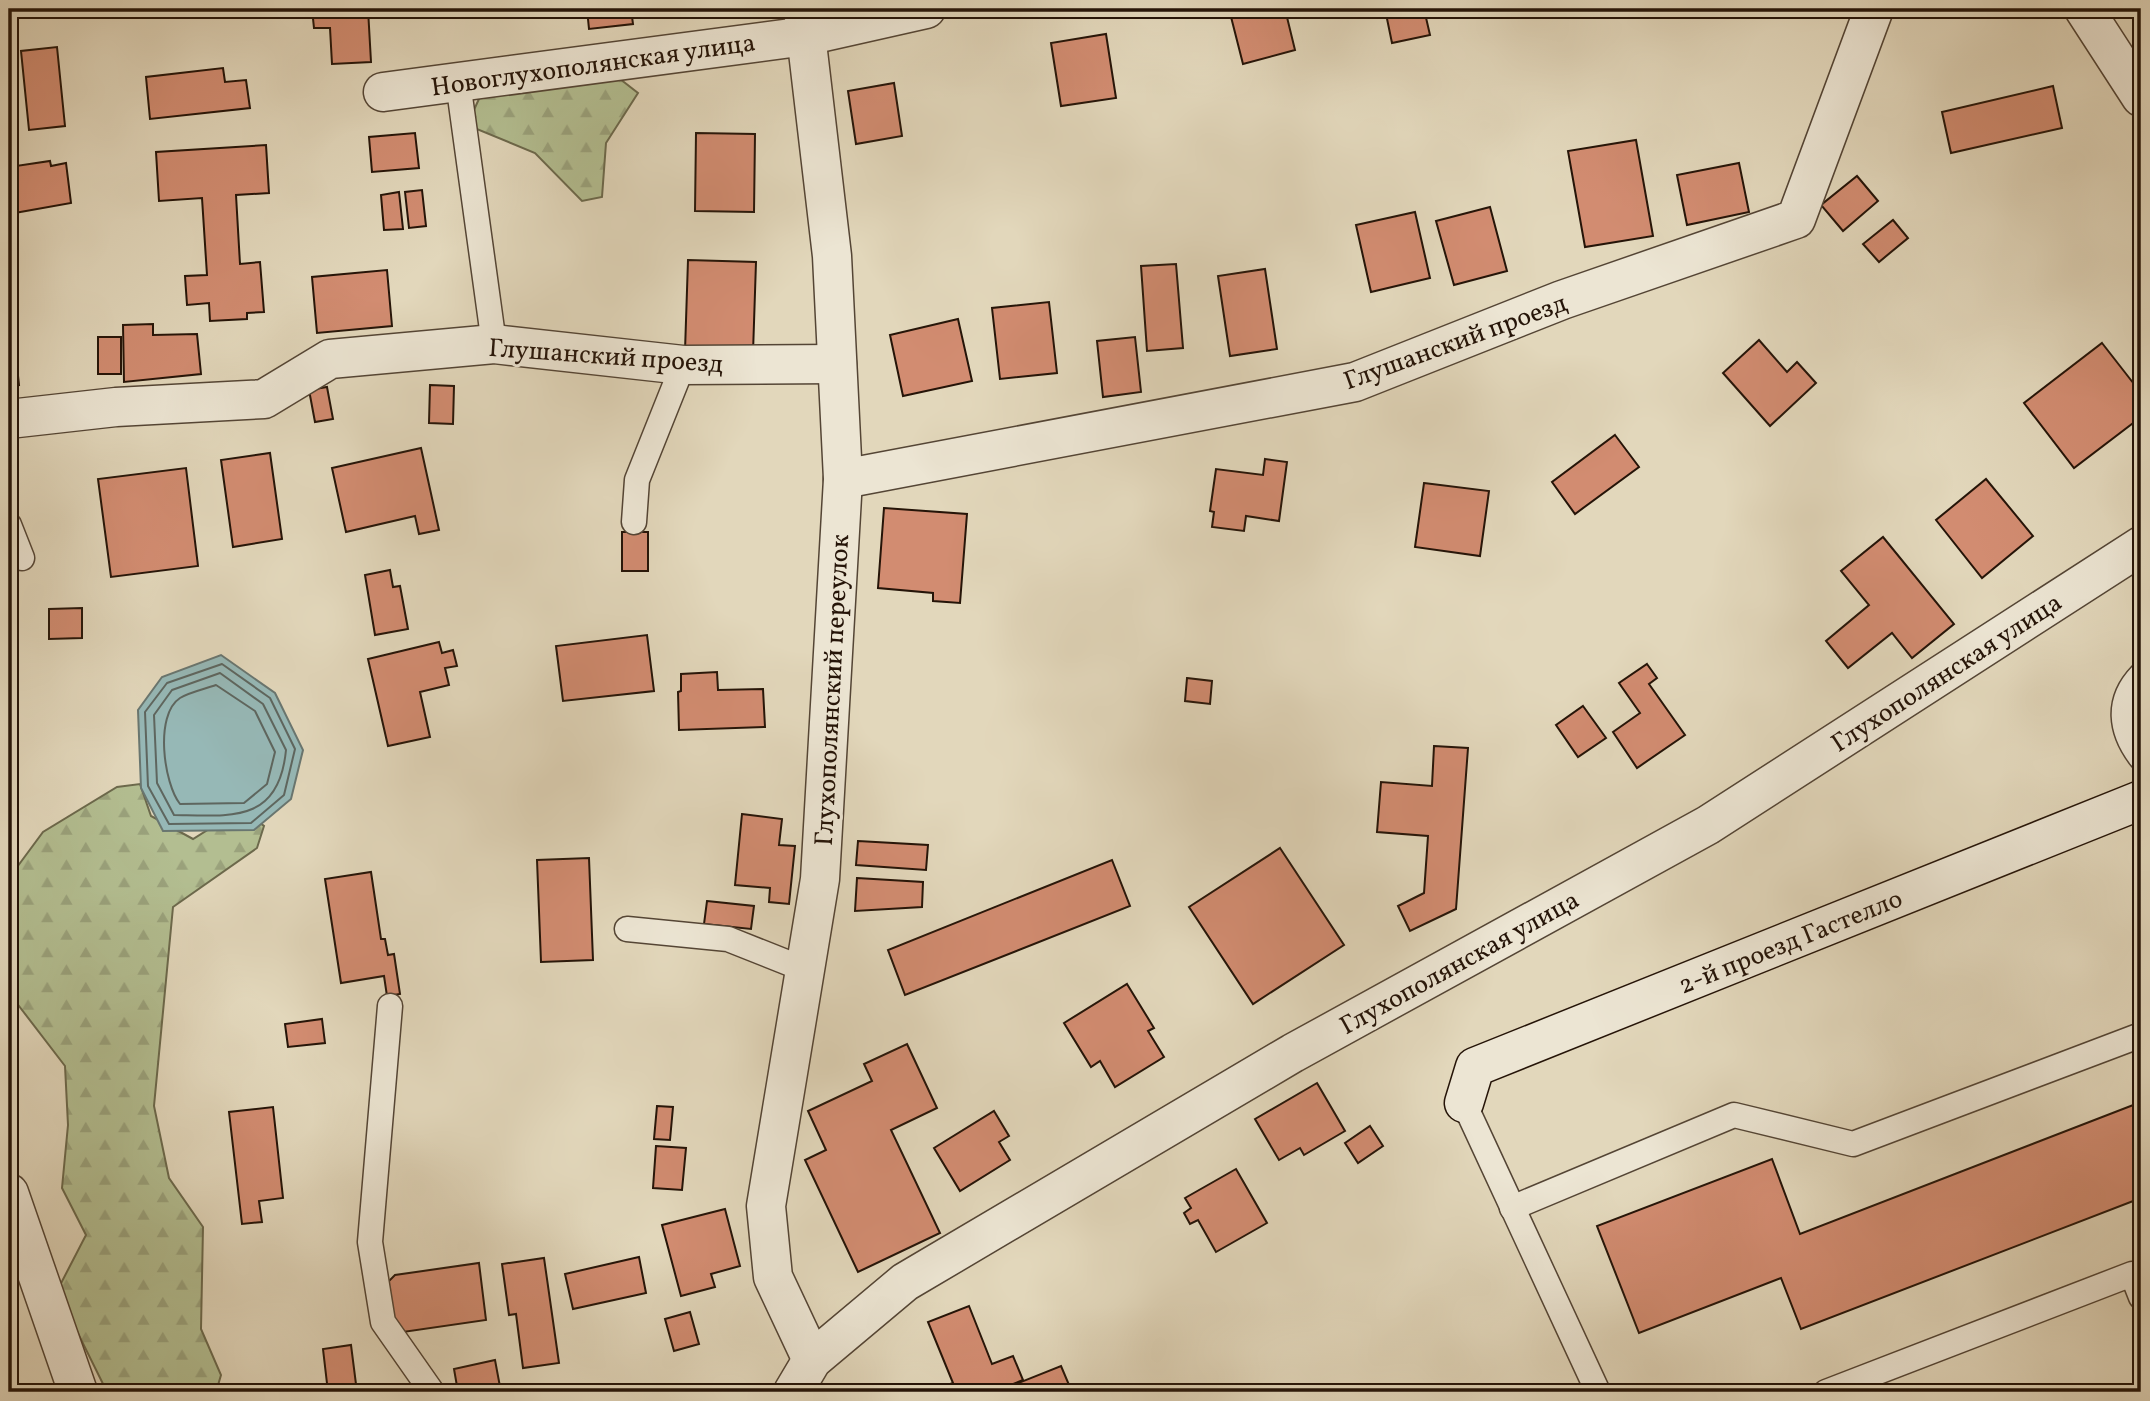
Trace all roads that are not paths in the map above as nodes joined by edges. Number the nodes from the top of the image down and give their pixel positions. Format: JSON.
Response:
{"nodes":[{"id":1,"x":926,"y":9,"type":"edge"},
{"id":2,"x":1874,"y":9,"type":"edge"},
{"id":3,"x":2084,"y":9,"type":"edge"},
{"id":4,"x":805,"y":22,"type":"edge"},
{"id":5,"x":458,"y":82,"type":"junction"},
{"id":6,"x":383,"y":92,"type":"dead end"},
{"id":7,"x":2141,"y":97,"type":"edge"},
{"id":8,"x":494,"y":344,"type":"junction"},
{"id":9,"x":837,"y":364,"type":"junction"},
{"id":10,"x":683,"y":365,"type":"junction"},
{"id":11,"x":9,"y":419,"type":"edge"},
{"id":12,"x":844,"y":479,"type":"junction"},
{"id":13,"x":634,"y":522,"type":"dead end"},
{"id":14,"x":9,"y":525,"type":"edge"},
{"id":15,"x":2141,"y":547,"type":"edge"},
{"id":16,"x":22,"y":558,"type":"dead end"},
{"id":17,"x":2141,"y":675,"type":"edge"},
{"id":18,"x":2141,"y":758,"type":"edge"},
{"id":19,"x":2141,"y":800,"type":"edge"},
{"id":20,"x":627,"y":929,"type":"dead end"},
{"id":21,"x":806,"y":970,"type":"junction"},
{"id":22,"x":390,"y":1006,"type":"dead end"},
{"id":23,"x":2141,"y":1035,"type":"edge"},
{"id":24,"x":1464,"y":1103,"type":"joint"},
{"id":25,"x":9,"y":1194,"type":"edge"},
{"id":26,"x":1512,"y":1208,"type":"junction"},
{"id":27,"x":2141,"y":1297,"type":"edge"},
{"id":28,"x":812,"y":1360,"type":"junction"},
{"id":29,"x":78,"y":1392,"type":"edge"},
{"id":30,"x":432,"y":1392,"type":"edge"},
{"id":31,"x":793,"y":1392,"type":"edge"},
{"id":32,"x":1598,"y":1392,"type":"edge"},
{"id":33,"x":1826,"y":1392,"type":"edge"}],
"edges":[{"from":1,"to":4,"type":"street","name":"Новоглухополянская улица"},
{"from":2,"to":12,"type":"street","name":"Глушанский проезд"},
{"from":3,"to":7,"type":"street"},
{"from":4,"to":5,"type":"street","name":"Новоглухополянская улица"},
{"from":4,"to":9,"type":"street","name":"Глухополянский переулок"},
{"from":5,"to":6,"type":"street","name":"Новоглухополянская улица"},
{"from":5,"to":8,"type":"lane"},
{"from":8,"to":10,"type":"street","name":"Глушанский проезд"},
{"from":8,"to":11,"type":"street","name":"Глушанский проезд"},
{"from":9,"to":10,"type":"street","name":"Глушанский проезд"},
{"from":9,"to":12,"type":"street","name":"Глухополянский переулок"},
{"from":10,"to":13,"type":"lane"},
{"from":12,"to":21,"type":"street","name":"Глухополянский переулок"},
{"from":14,"to":16,"type":"lane"},
{"from":15,"to":28,"type":"street","name":"Глухополянская улица"},
{"from":17,"to":18,"type":"lane"},
{"from":19,"to":24,"type":"street","name":"2-й проезд Гастелло"},
{"from":20,"to":21,"type":"lane"},
{"from":21,"to":28,"type":"street","name":"Глухополянский переулок"},
{"from":22,"to":30,"type":"lane"},
{"from":23,"to":26,"type":"lane"},
{"from":24,"to":26,"type":"lane"},
{"from":25,"to":29,"type":"street"},
{"from":26,"to":32,"type":"lane"},
{"from":27,"to":33,"type":"lane"},
{"from":28,"to":31,"type":"street","name":"Глухополянская улица"}]}
